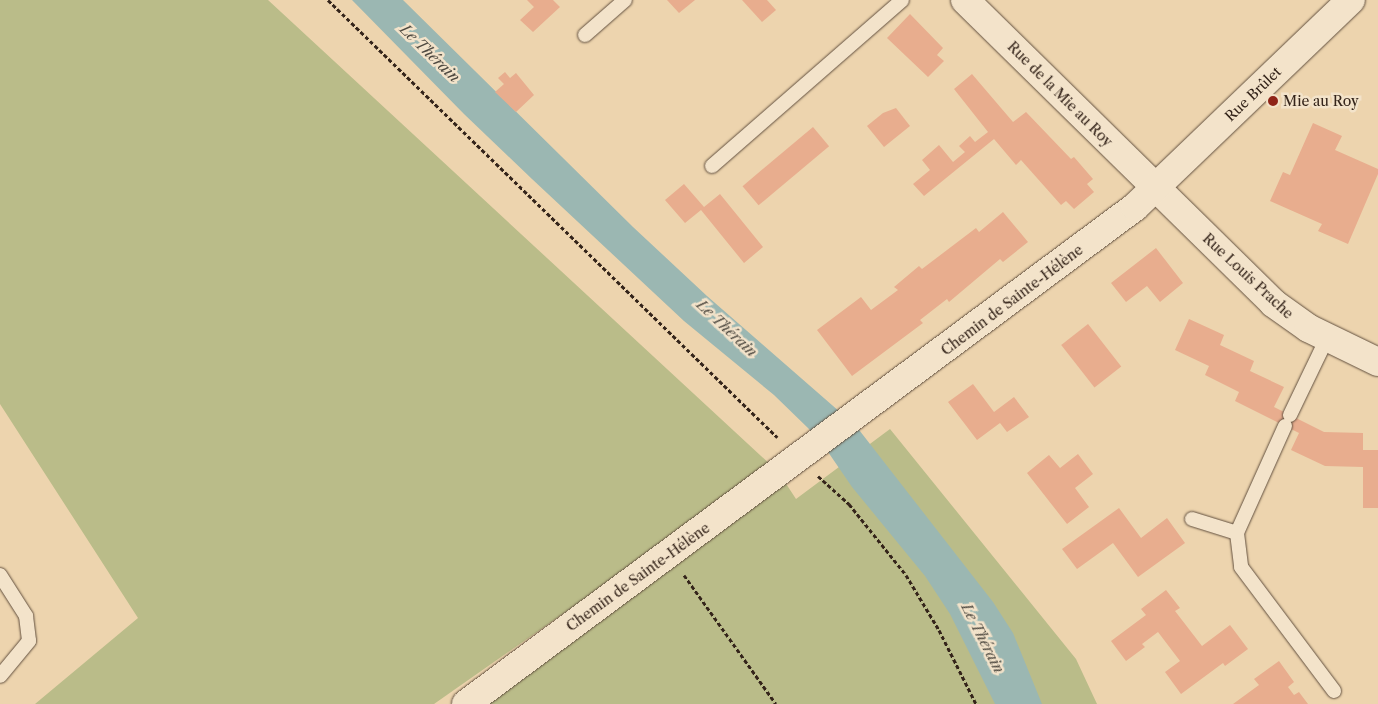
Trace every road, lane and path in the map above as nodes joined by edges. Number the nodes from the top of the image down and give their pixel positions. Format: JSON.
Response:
{"nodes":[{"id":1,"x":328,"y":0,"type":"edge"},
{"id":2,"x":625,"y":0,"type":"edge"},
{"id":3,"x":902,"y":0,"type":"edge"},
{"id":4,"x":964,"y":0,"type":"edge"},
{"id":5,"x":1351,"y":0,"type":"edge"},
{"id":6,"x":585,"y":35,"type":"dead end"},
{"id":7,"x":712,"y":166,"type":"dead end"},
{"id":8,"x":1156,"y":188,"type":"junction"},
{"id":9,"x":1327,"y":338,"type":"junction"},
{"id":10,"x":1378,"y":362,"type":"edge"},
{"id":11,"x":804,"y":454,"type":"junction"},
{"id":12,"x":1192,"y":519,"type":"dead end"},
{"id":13,"x":1237,"y":533,"type":"junction"},
{"id":14,"x":670,"y":554,"type":"junction"},
{"id":15,"x":0,"y":575,"type":"edge"},
{"id":16,"x":0,"y":676,"type":"edge"},
{"id":17,"x":1334,"y":691,"type":"dead end"},
{"id":18,"x":466,"y":704,"type":"edge"},
{"id":19,"x":776,"y":704,"type":"edge"},
{"id":20,"x":976,"y":704,"type":"edge"}],
"edges":[{"from":1,"to":11,"type":"path"},
{"from":2,"to":6,"type":"lane"},
{"from":3,"to":7,"type":"lane"},
{"from":4,"to":8,"type":"street","name":"Rue de la Mie au Roy"},
{"from":5,"to":8,"type":"street","name":"Rue Brûlet"},
{"from":8,"to":9,"type":"street","name":"Rue Louis Prache"},
{"from":8,"to":11,"type":"street","name":"Chemin de Sainte-Hélène"},
{"from":9,"to":10,"type":"street","name":"Rue Louis Prache"},
{"from":9,"to":13,"type":"lane"},
{"from":11,"to":14,"type":"street","name":"Chemin de Sainte-Hélène"},
{"from":11,"to":20,"type":"path"},
{"from":12,"to":13,"type":"lane"},
{"from":13,"to":17,"type":"lane"},
{"from":14,"to":18,"type":"street","name":"Chemin de Sainte-Hélène"},
{"from":14,"to":19,"type":"path"},
{"from":15,"to":16,"type":"lane"}]}
